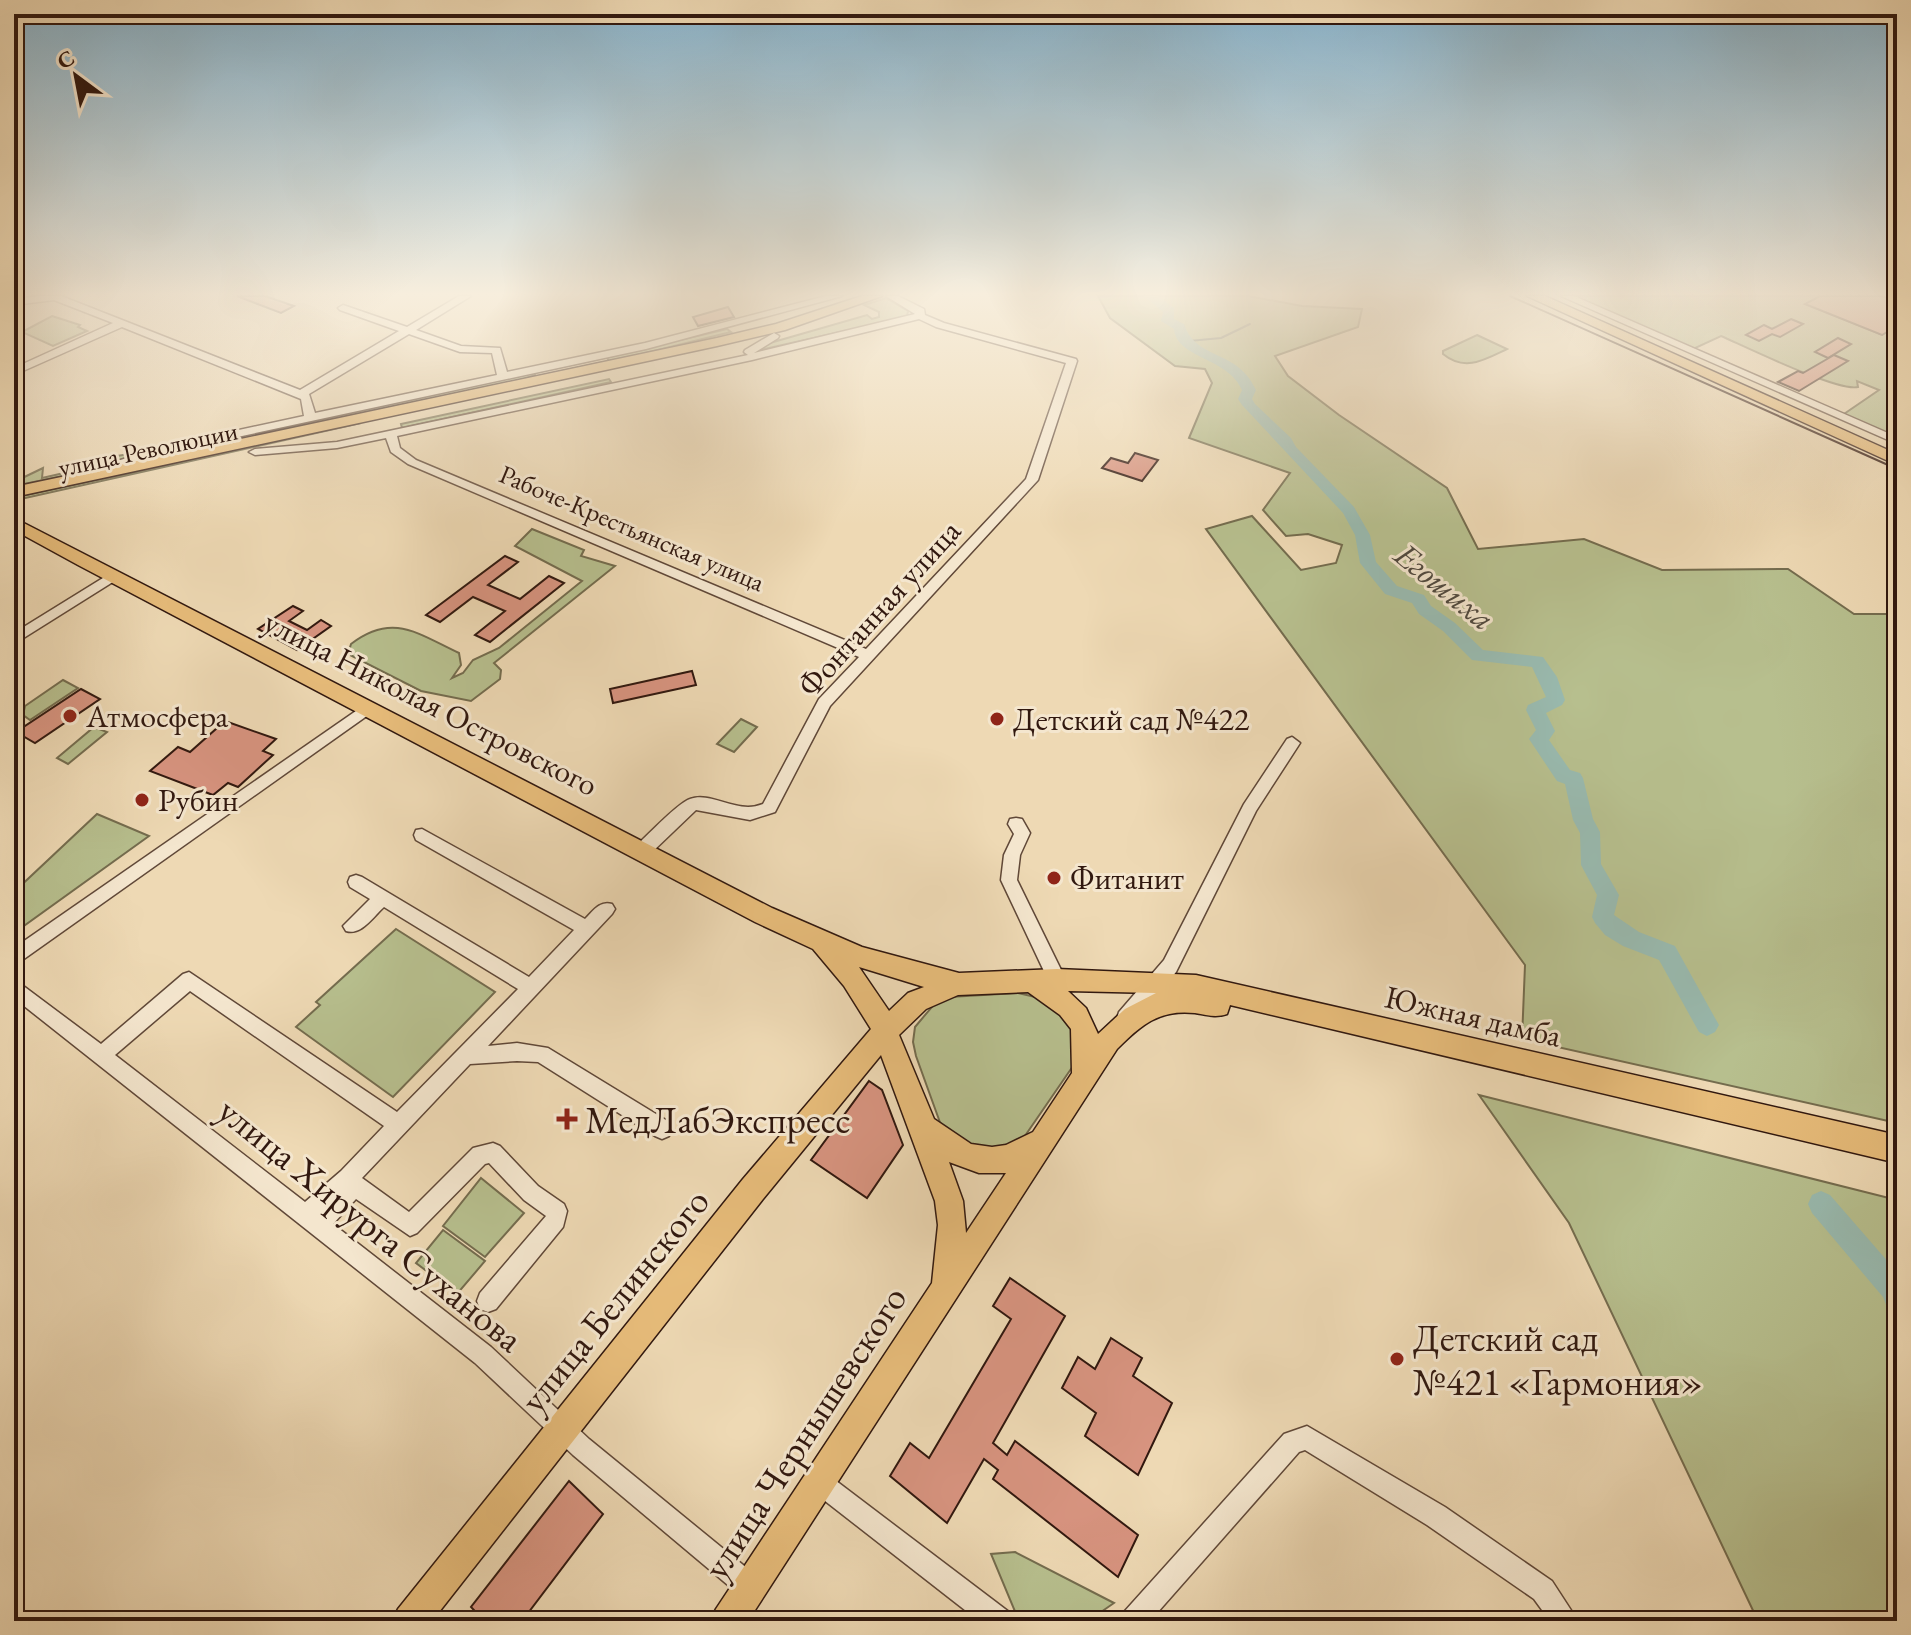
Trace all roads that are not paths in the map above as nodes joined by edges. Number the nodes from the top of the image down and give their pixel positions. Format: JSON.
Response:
{"nodes":[{"id":1,"x":246,"y":372,"type":"edge"},
{"id":2,"x":338,"y":372,"type":"edge"},
{"id":3,"x":502,"y":372,"type":"edge"},
{"id":4,"x":525,"y":372,"type":"edge"},
{"id":5,"x":600,"y":372,"type":"edge"},
{"id":6,"x":669,"y":372,"type":"edge"},
{"id":7,"x":1068,"y":372,"type":"edge"},
{"id":8,"x":1703,"y":372,"type":"edge"},
{"id":9,"x":1740,"y":372,"type":"edge"},
{"id":10,"x":503,"y":377,"type":"junction"},
{"id":11,"x":301,"y":394,"type":"junction"},
{"id":12,"x":310,"y":418,"type":"junction"},
{"id":13,"x":363,"y":424,"type":"junction"},
{"id":14,"x":391,"y":434,"type":"junction"},
{"id":15,"x":1897,"y":441,"type":"edge"},
{"id":16,"x":255,"y":452,"type":"junction"},
{"id":17,"x":1897,"y":460,"type":"edge"},
{"id":18,"x":79,"y":478,"type":"junction"},
{"id":19,"x":14,"y":492,"type":"edge"},
{"id":20,"x":14,"y":505,"type":"edge"},
{"id":21,"x":14,"y":523,"type":"edge"},
{"id":22,"x":111,"y":577,"type":"junction"},
{"id":23,"x":14,"y":639,"type":"edge"},
{"id":24,"x":868,"y":655,"type":"junction"},
{"id":25,"x":366,"y":709,"type":"junction"},
{"id":26,"x":1292,"y":743,"type":"dead end"},
{"id":27,"x":1016,"y":824,"type":"dead end"},
{"id":28,"x":422,"y":835,"type":"dead end"},
{"id":29,"x":644,"y":849,"type":"junction"},
{"id":30,"x":356,"y":882,"type":"dead end"},
{"id":31,"x":382,"y":898,"type":"junction"},
{"id":32,"x":606,"y":909,"type":"dead end"},
{"id":33,"x":352,"y":926,"type":"dead end"},
{"id":34,"x":587,"y":929,"type":"junction"},
{"id":35,"x":819,"y":940,"type":"junction"},
{"id":36,"x":14,"y":958,"type":"edge"},
{"id":37,"x":1057,"y":980,"type":"junction"},
{"id":38,"x":1030,"y":981,"type":"junction"},
{"id":39,"x":1156,"y":982,"type":"junction"},
{"id":40,"x":957,"y":984,"type":"junction"},
{"id":41,"x":14,"y":987,"type":"edge"},
{"id":42,"x":531,"y":987,"type":"junction"},
{"id":43,"x":1194,"y":1001,"type":"joint"},
{"id":44,"x":884,"y":1032,"type":"junction"},
{"id":45,"x":1108,"y":1041,"type":"junction"},
{"id":46,"x":101,"y":1055,"type":"junction"},
{"id":47,"x":465,"y":1056,"type":"junction"},
{"id":48,"x":1082,"y":1081,"type":"junction"},
{"id":49,"x":399,"y":1125,"type":"junction"},
{"id":50,"x":924,"y":1128,"type":"junction"},
{"id":51,"x":662,"y":1129,"type":"dead end"},
{"id":52,"x":1045,"y":1139,"type":"junction"},
{"id":53,"x":1897,"y":1149,"type":"edge"},
{"id":54,"x":1897,"y":1163,"type":"edge"},
{"id":55,"x":312,"y":1220,"type":"junction"},
{"id":56,"x":947,"y":1287,"type":"junction"},
{"id":57,"x":488,"y":1301,"type":"dead end"},
{"id":58,"x":562,"y":1429,"type":"junction"},
{"id":59,"x":819,"y":1482,"type":"junction"},
{"id":60,"x":750,"y":1587,"type":"junction"},
{"id":61,"x":410,"y":1621,"type":"edge"},
{"id":62,"x":728,"y":1621,"type":"edge"},
{"id":63,"x":1000,"y":1621,"type":"edge"},
{"id":64,"x":1133,"y":1621,"type":"edge"},
{"id":65,"x":1565,"y":1621,"type":"edge"}],
"edges":[{"from":1,"to":11,"type":"street"},
{"from":2,"to":11,"type":"street"},
{"from":3,"to":10,"type":"street"},
{"from":4,"to":10,"type":"street"},
{"from":5,"to":13,"type":"main road","name":"улица Революции"},
{"from":6,"to":14,"type":"street"},
{"from":7,"to":24,"type":"street","name":"Фонтанная улица"},
{"from":8,"to":17,"type":"main road"},
{"from":9,"to":15,"type":"street"},
{"from":10,"to":12,"type":"street"},
{"from":11,"to":12,"type":"street"},
{"from":12,"to":18,"type":"street"},
{"from":13,"to":16,"type":"main road","name":"улица Революции"},
{"from":13,"to":18,"type":"main road","name":"улица Революции"},
{"from":14,"to":16,"type":"street"},
{"from":14,"to":24,"type":"street","name":"Рабоче-Крестьянская улица"},
{"from":16,"to":20,"type":"main road","name":"улица Революции"},
{"from":18,"to":19,"type":"main road","name":"улица Революции"},
{"from":21,"to":22,"type":"main road","name":"улица Николая Островского"},
{"from":22,"to":23,"type":"street"},
{"from":22,"to":25,"type":"main road","name":"улица Николая Островского"},
{"from":24,"to":29,"type":"street","name":"Фонтанная улица"},
{"from":25,"to":29,"type":"main road","name":"улица Николая Островского"},
{"from":25,"to":36,"type":"street"},
{"from":26,"to":39,"type":"street","name":"улица Чернышевского"},
{"from":27,"to":37,"type":"street"},
{"from":28,"to":34,"type":"street"},
{"from":29,"to":35,"type":"main road","name":"улица Николая Островского"},
{"from":30,"to":31,"type":"street"},
{"from":31,"to":33,"type":"street"},
{"from":31,"to":42,"type":"street"},
{"from":32,"to":34,"type":"street"},
{"from":34,"to":42,"type":"street"},
{"from":35,"to":40,"type":"main road","name":"улица Николая Островского"},
{"from":35,"to":44,"type":"main road","name":"улица Николая Островского"},
{"from":37,"to":38,"type":"main road","name":"Южная дамба"},
{"from":37,"to":39,"type":"main road","name":"Южная дамба"},
{"from":38,"to":40,"type":"main road"},
{"from":38,"to":48,"type":"main road"},
{"from":39,"to":45,"type":"street","name":"улица Чернышевского"},
{"from":39,"to":53,"type":"main road","name":"Южная дамба"},
{"from":40,"to":44,"type":"main road"},
{"from":41,"to":46,"type":"street","name":"улица Хирурга Суханова"},
{"from":42,"to":47,"type":"street"},
{"from":43,"to":45,"type":"main road","name":"улица Чернышевского"},
{"from":43,"to":54,"type":"main road","name":"Южная дамба"},
{"from":44,"to":50,"type":"main road"},
{"from":44,"to":58,"type":"main road","name":"улица Белинского"},
{"from":45,"to":48,"type":"main road","name":"улица Чернышевского"},
{"from":46,"to":49,"type":"street"},
{"from":46,"to":55,"type":"street","name":"улица Хирурга Суханова"},
{"from":47,"to":49,"type":"street"},
{"from":47,"to":51,"type":"street"},
{"from":48,"to":52,"type":"main road","name":"улица Чернышевского"},
{"from":49,"to":55,"type":"street"},
{"from":50,"to":52,"type":"main road"},
{"from":50,"to":56,"type":"main road","name":"улица Чернышевского"},
{"from":52,"to":56,"type":"main road","name":"улица Чернышевского"},
{"from":55,"to":57,"type":"street"},
{"from":55,"to":58,"type":"street","name":"улица Хирурга Суханова"},
{"from":56,"to":59,"type":"main road","name":"улица Чернышевского"},
{"from":58,"to":60,"type":"street","name":"улица Хирурга Суханова"},
{"from":58,"to":61,"type":"main road","name":"улица Белинского"},
{"from":59,"to":60,"type":"main road","name":"улица Чернышевского"},
{"from":59,"to":63,"type":"street"},
{"from":60,"to":62,"type":"main road","name":"улица Чернышевского"},
{"from":64,"to":65,"type":"street"}]}
